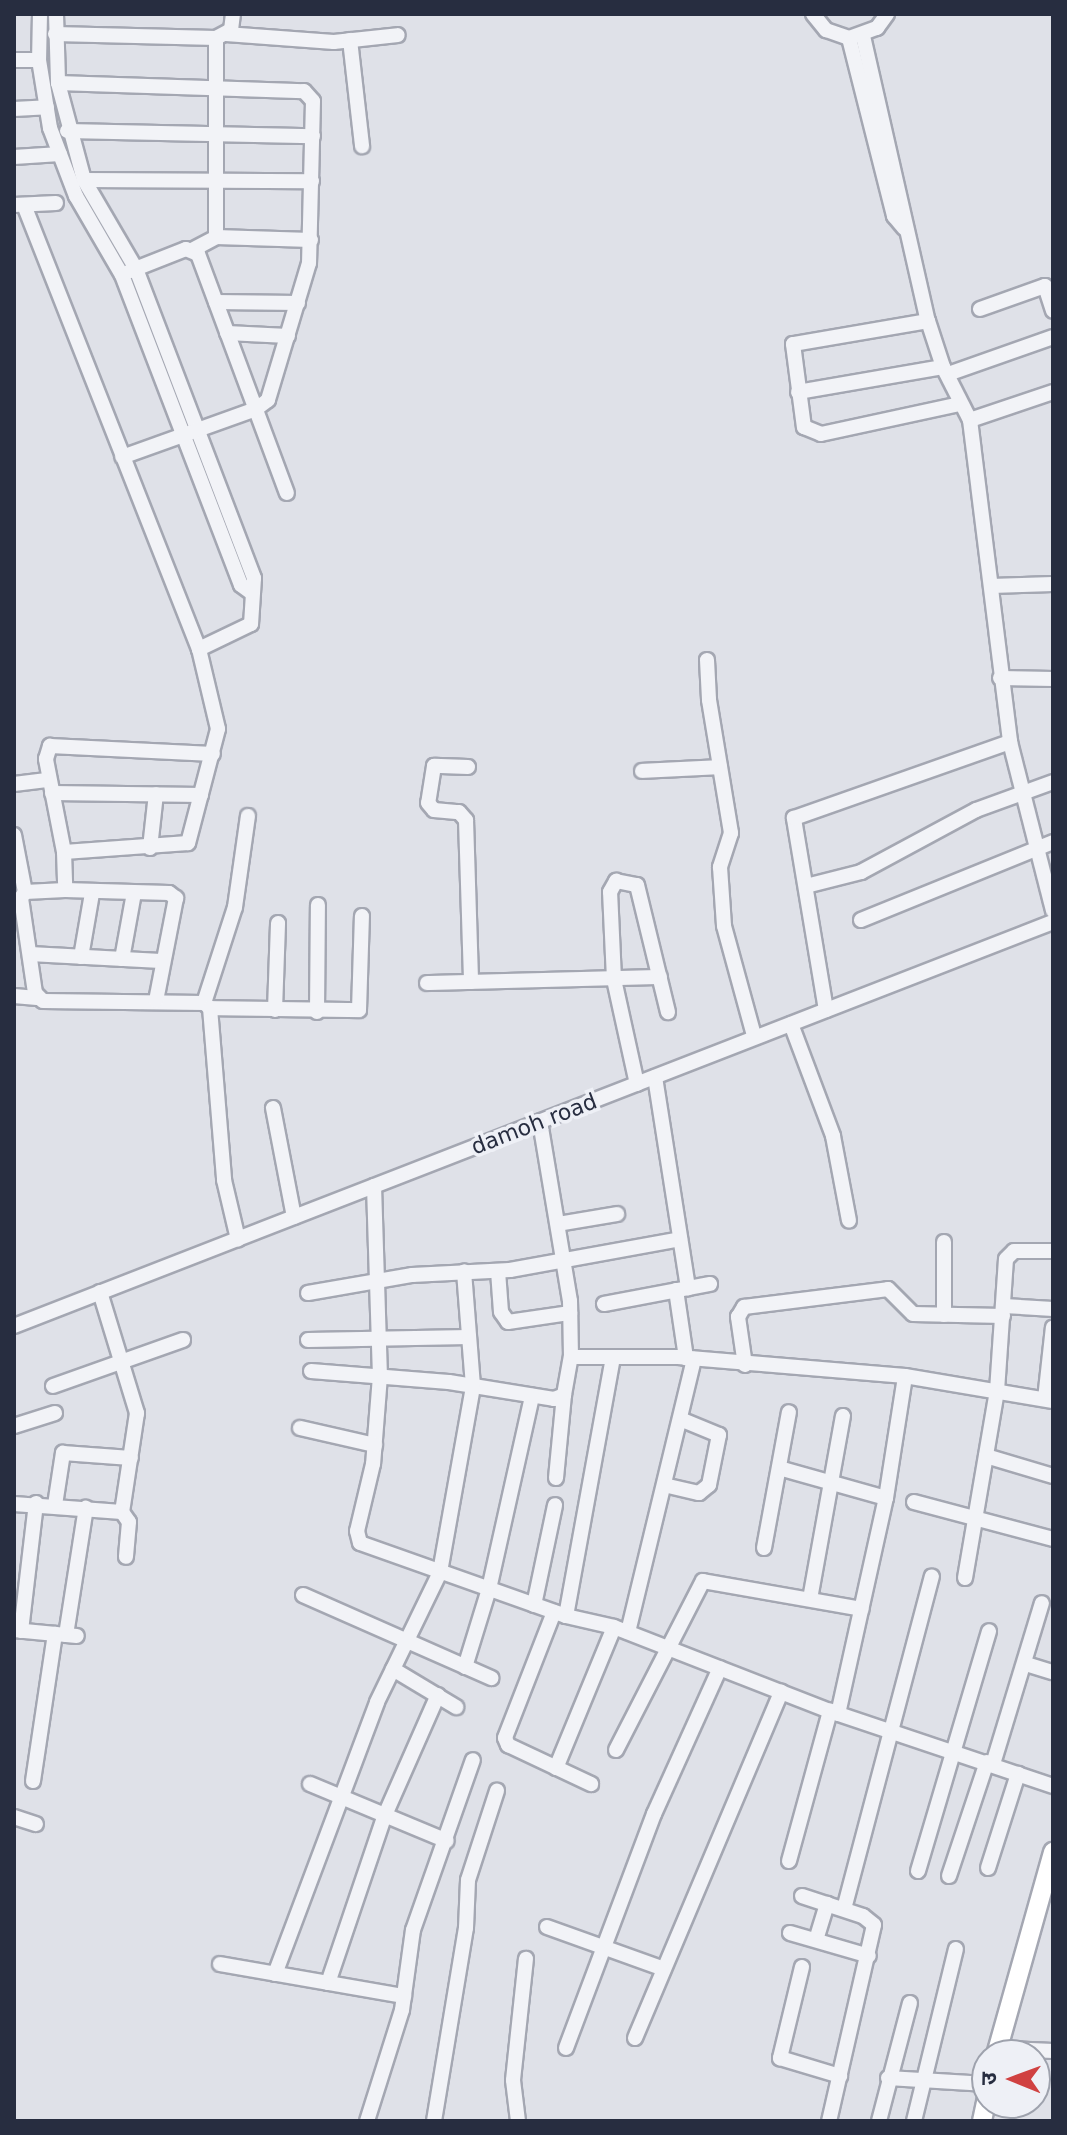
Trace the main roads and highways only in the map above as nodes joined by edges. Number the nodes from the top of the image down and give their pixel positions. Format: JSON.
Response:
{"nodes":[{"id":1,"x":1053,"y":1852,"type":"edge"},
{"id":2,"x":1053,"y":1889,"type":"edge"},
{"id":3,"x":1006,"y":2039,"type":"edge"},
{"id":4,"x":1007,"y":2039,"type":"edge"}],
"edges":[{"from":1,"to":3,"type":"main road"},
{"from":2,"to":4,"type":"main road"}]}
